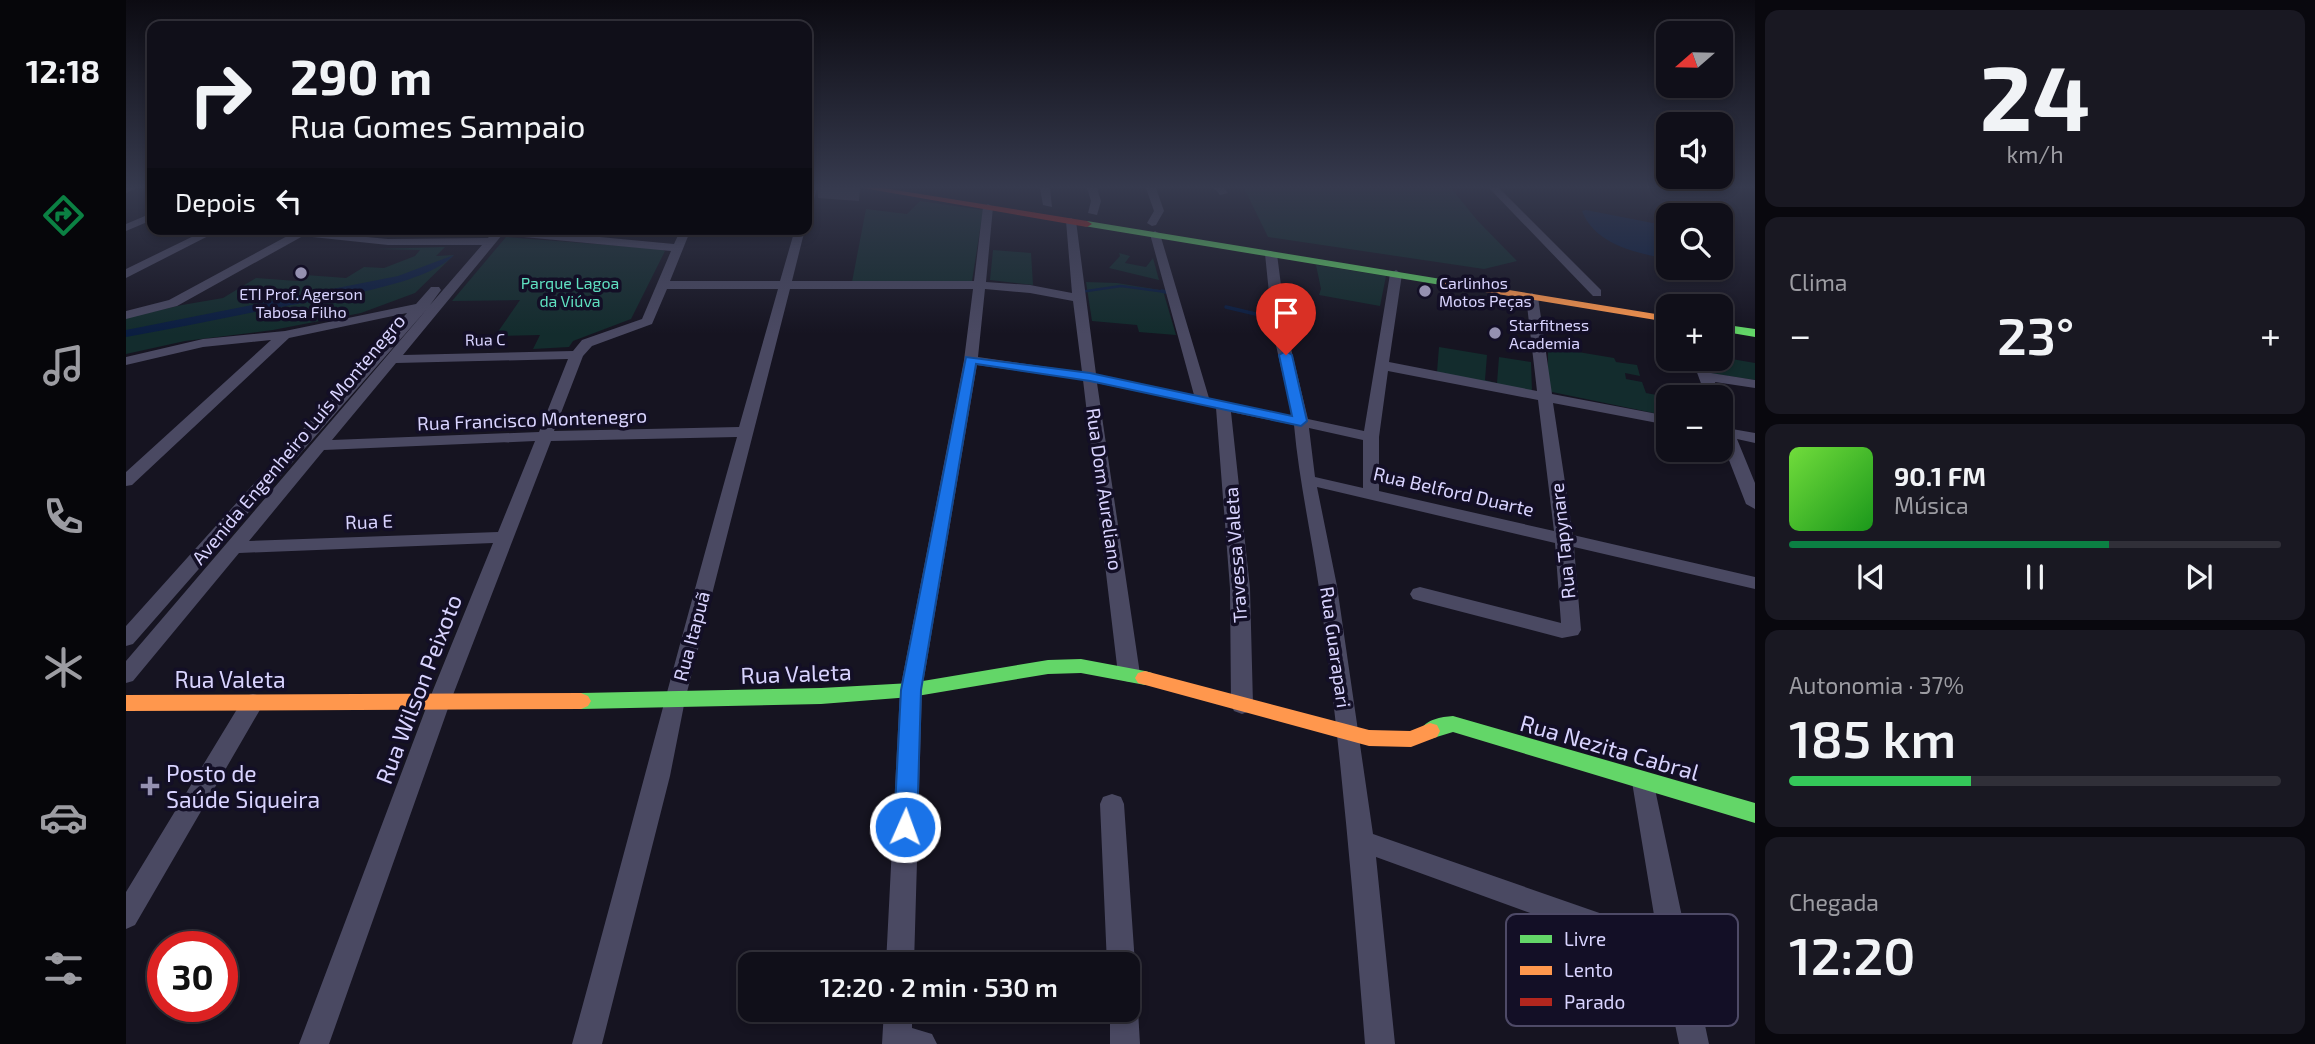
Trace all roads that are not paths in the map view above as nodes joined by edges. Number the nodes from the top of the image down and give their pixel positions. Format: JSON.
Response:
{"nodes":[{"id":1,"x":201,"y":237,"type":"edge"},
{"id":2,"x":293,"y":237,"type":"edge"},
{"id":3,"x":322,"y":237,"type":"edge"},
{"id":4,"x":435,"y":237,"type":"edge"},
{"id":5,"x":488,"y":237,"type":"edge"},
{"id":6,"x":489,"y":237,"type":"edge"},
{"id":7,"x":604,"y":237,"type":"edge"},
{"id":8,"x":683,"y":237,"type":"edge"},
{"id":9,"x":798,"y":237,"type":"edge"},
{"id":10,"x":985,"y":237,"type":"edge"},
{"id":11,"x":1073,"y":237,"type":"edge"},
{"id":12,"x":1156,"y":237,"type":"edge"},
{"id":13,"x":1190,"y":237,"type":"edge"},
{"id":14,"x":1207,"y":237,"type":"edge"},
{"id":15,"x":1542,"y":237,"type":"edge"},
{"id":16,"x":677,"y":248,"type":"junction"},
{"id":17,"x":1271,"y":254,"type":"junction"},
{"id":18,"x":126,"y":274,"type":"edge"},
{"id":19,"x":1396,"y":274,"type":"junction"},
{"id":20,"x":663,"y":285,"type":"junction"},
{"id":21,"x":980,"y":285,"type":"junction"},
{"id":22,"x":784,"y":286,"type":"junction"},
{"id":23,"x":1597,"y":293,"type":"junction"},
{"id":24,"x":1532,"y":297,"type":"junction"},
{"id":25,"x":1079,"y":298,"type":"junction"},
{"id":26,"x":1656,"y":302,"type":"edge"},
{"id":27,"x":440,"y":303,"type":"junction"},
{"id":28,"x":421,"y":307,"type":"junction"},
{"id":29,"x":126,"y":315,"type":"edge"},
{"id":30,"x":1733,"y":315,"type":"edge"},
{"id":31,"x":1656,"y":317,"type":"edge"},
{"id":32,"x":1755,"y":318,"type":"edge"},
{"id":33,"x":1733,"y":329,"type":"edge"},
{"id":34,"x":1755,"y":333,"type":"edge"},
{"id":35,"x":285,"y":335,"type":"junction"},
{"id":36,"x":577,"y":355,"type":"junction"},
{"id":37,"x":394,"y":359,"type":"junction"},
{"id":38,"x":971,"y":360,"type":"junction"},
{"id":39,"x":130,"y":362,"type":"edge"},
{"id":40,"x":1381,"y":365,"type":"junction"},
{"id":41,"x":1703,"y":371,"type":"edge"},
{"id":42,"x":1705,"y":376,"type":"junction"},
{"id":43,"x":1090,"y":377,"type":"junction"},
{"id":44,"x":1755,"y":384,"type":"edge"},
{"id":45,"x":1708,"y":385,"type":"edge"},
{"id":46,"x":1545,"y":396,"type":"junction"},
{"id":47,"x":1203,"y":402,"type":"junction"},
{"id":48,"x":1223,"y":406,"type":"junction"},
{"id":49,"x":1656,"y":419,"type":"edge"},
{"id":50,"x":1301,"y":421,"type":"junction"},
{"id":51,"x":1733,"y":431,"type":"edge"},
{"id":52,"x":746,"y":432,"type":"junction"},
{"id":53,"x":545,"y":436,"type":"junction"},
{"id":54,"x":1371,"y":437,"type":"junction"},
{"id":55,"x":1755,"y":438,"type":"edge"},
{"id":56,"x":320,"y":445,"type":"junction"},
{"id":57,"x":1733,"y":453,"type":"edge"},
{"id":58,"x":282,"y":464,"type":"junction"},
{"id":59,"x":304,"y":464,"type":"junction"},
{"id":60,"x":1307,"y":480,"type":"junction"},
{"id":61,"x":126,"y":481,"type":"edge"},
{"id":62,"x":1371,"y":493,"type":"junction"},
{"id":63,"x":1755,"y":504,"type":"edge"},
{"id":64,"x":505,"y":537,"type":"junction"},
{"id":65,"x":1564,"y":538,"type":"junction"},
{"id":66,"x":234,"y":547,"type":"junction"},
{"id":67,"x":1755,"y":583,"type":"edge"},
{"id":68,"x":1420,"y":594,"type":"dead end"},
{"id":69,"x":136,"y":617,"type":"edge"},
{"id":70,"x":126,"y":639,"type":"edge"},
{"id":71,"x":1129,"y":674,"type":"junction"},
{"id":72,"x":126,"y":675,"type":"edge"},
{"id":73,"x":911,"y":690,"type":"junction"},
{"id":74,"x":440,"y":700,"type":"junction"},
{"id":75,"x":674,"y":700,"type":"junction"},
{"id":76,"x":253,"y":702,"type":"junction"},
{"id":77,"x":126,"y":703,"type":"edge"},
{"id":78,"x":1242,"y":705,"type":"junction"},
{"id":79,"x":1453,"y":724,"type":"joint"},
{"id":80,"x":1348,"y":734,"type":"junction"},
{"id":81,"x":1644,"y":782,"type":"junction"},
{"id":82,"x":1112,"y":804,"type":"dead end"},
{"id":83,"x":1755,"y":813,"type":"edge"},
{"id":84,"x":1362,"y":841,"type":"junction"},
{"id":85,"x":1567,"y":914,"type":"edge"},
{"id":86,"x":1667,"y":914,"type":"edge"},
{"id":87,"x":126,"y":916,"type":"edge"},
{"id":88,"x":900,"y":952,"type":"edge"},
{"id":89,"x":1120,"y":952,"type":"edge"},
{"id":90,"x":901,"y":1022,"type":"edge"},
{"id":91,"x":1124,"y":1022,"type":"edge"},
{"id":92,"x":1691,"y":1026,"type":"edge"},
{"id":93,"x":905,"y":1043,"type":"edge"},
{"id":94,"x":314,"y":1044,"type":"edge"},
{"id":95,"x":587,"y":1044,"type":"edge"},
{"id":96,"x":1125,"y":1044,"type":"edge"},
{"id":97,"x":1380,"y":1044,"type":"edge"},
{"id":98,"x":1695,"y":1044,"type":"edge"}],
"edges":[{"from":1,"to":18,"type":"street"},
{"from":2,"to":29,"type":"street"},
{"from":3,"to":4,"type":"street"},
{"from":5,"to":28,"type":"street","name":"Avenida Engenheiro Luís Montenegro"},
{"from":6,"to":27,"type":"street","name":"Avenida Engenheiro Luís Montenegro"},
{"from":7,"to":16,"type":"street"},
{"from":8,"to":16,"type":"street"},
{"from":9,"to":22,"type":"street","name":"Rua Itapuã"},
{"from":10,"to":21,"type":"street"},
{"from":11,"to":25,"type":"street","name":"Rua Dom Aureliano"},
{"from":12,"to":47,"type":"street"},
{"from":13,"to":17,"type":"main road"},
{"from":14,"to":23,"type":"main road"},
{"from":15,"to":23,"type":"street"},
{"from":16,"to":20,"type":"street"},
{"from":17,"to":19,"type":"main road"},
{"from":17,"to":50,"type":"street","name":"Rua Guarapari"},
{"from":19,"to":24,"type":"main road"},
{"from":19,"to":40,"type":"street"},
{"from":20,"to":22,"type":"street"},
{"from":20,"to":36,"type":"street"},
{"from":21,"to":22,"type":"street"},
{"from":21,"to":25,"type":"street"},
{"from":21,"to":38,"type":"street"},
{"from":22,"to":52,"type":"street","name":"Rua Itapuã"},
{"from":23,"to":26,"type":"main road"},
{"from":24,"to":31,"type":"main road"},
{"from":24,"to":46,"type":"street","name":"Rua Tapynare"},
{"from":25,"to":43,"type":"street","name":"Rua Dom Aureliano"},
{"from":27,"to":28,"type":"street"},
{"from":27,"to":37,"type":"street","name":"Avenida Engenheiro Luís Montenegro"},
{"from":28,"to":35,"type":"street"},
{"from":28,"to":58,"type":"street","name":"Avenida Engenheiro Luís Montenegro"},
{"from":30,"to":32,"type":"main road"},
{"from":33,"to":34,"type":"main road"},
{"from":35,"to":39,"type":"street"},
{"from":35,"to":61,"type":"street"},
{"from":36,"to":37,"type":"street","name":"Rua C"},
{"from":36,"to":53,"type":"street","name":"Rua Wilson Peixoto"},
{"from":37,"to":56,"type":"street","name":"Avenida Engenheiro Luís Montenegro"},
{"from":38,"to":43,"type":"street"},
{"from":38,"to":73,"type":"street"},
{"from":40,"to":46,"type":"street"},
{"from":40,"to":54,"type":"street"},
{"from":41,"to":42,"type":"street"},
{"from":42,"to":44,"type":"street"},
{"from":42,"to":45,"type":"street"},
{"from":43,"to":47,"type":"street"},
{"from":43,"to":71,"type":"street","name":"Rua Dom Aureliano"},
{"from":46,"to":49,"type":"street"},
{"from":46,"to":65,"type":"street","name":"Rua Tapynare"},
{"from":47,"to":48,"type":"street"},
{"from":48,"to":50,"type":"street"},
{"from":48,"to":78,"type":"street","name":"Travessa Valeta"},
{"from":50,"to":54,"type":"street"},
{"from":50,"to":60,"type":"street","name":"Rua Guarapari"},
{"from":51,"to":55,"type":"street"},
{"from":52,"to":53,"type":"street","name":"Rua Francisco Montenegro"},
{"from":52,"to":75,"type":"street","name":"Rua Itapuã"},
{"from":53,"to":56,"type":"street","name":"Rua Francisco Montenegro"},
{"from":53,"to":64,"type":"street","name":"Rua Wilson Peixoto"},
{"from":54,"to":62,"type":"street"},
{"from":56,"to":59,"type":"street","name":"Avenida Engenheiro Luís Montenegro"},
{"from":57,"to":63,"type":"street"},
{"from":58,"to":59,"type":"street"},
{"from":58,"to":69,"type":"street","name":"Avenida Engenheiro Luís Montenegro"},
{"from":59,"to":66,"type":"street","name":"Avenida Engenheiro Luís Montenegro"},
{"from":60,"to":62,"type":"street","name":"Rua Belford Duarte"},
{"from":60,"to":80,"type":"street","name":"Rua Guarapari"},
{"from":62,"to":65,"type":"street","name":"Rua Belford Duarte"},
{"from":64,"to":66,"type":"street","name":"Rua E"},
{"from":64,"to":74,"type":"street","name":"Rua Wilson Peixoto"},
{"from":65,"to":67,"type":"street","name":"Rua Belford Duarte"},
{"from":65,"to":68,"type":"street","name":"Rua Tapynare"},
{"from":66,"to":72,"type":"street","name":"Avenida Engenheiro Luís Montenegro"},
{"from":69,"to":70,"type":"street","name":"Avenida Engenheiro Luís Montenegro"},
{"from":71,"to":73,"type":"main road","name":"Rua Valeta"},
{"from":71,"to":78,"type":"main road","name":"Rua Valeta"},
{"from":73,"to":75,"type":"main road","name":"Rua Valeta"},
{"from":73,"to":88,"type":"street"},
{"from":74,"to":75,"type":"main road","name":"Rua Valeta"},
{"from":74,"to":76,"type":"main road","name":"Rua Valeta"},
{"from":74,"to":94,"type":"street","name":"Rua Wilson Peixoto"},
{"from":75,"to":95,"type":"street","name":"Rua Itapuã"},
{"from":76,"to":77,"type":"main road","name":"Rua Valeta"},
{"from":76,"to":87,"type":"street"},
{"from":78,"to":80,"type":"main road","name":"Rua Valeta"},
{"from":79,"to":80,"type":"main road","name":"Rua Valeta"},
{"from":79,"to":81,"type":"main road","name":"Rua Nezita Cabral"},
{"from":80,"to":84,"type":"street","name":"Rua Guarapari"},
{"from":81,"to":83,"type":"main road","name":"Rua Nezita Cabral"},
{"from":81,"to":86,"type":"street"},
{"from":82,"to":89,"type":"street"},
{"from":84,"to":85,"type":"street"},
{"from":84,"to":97,"type":"street","name":"Rua Guarapari"},
{"from":90,"to":93,"type":"street"},
{"from":91,"to":96,"type":"street"},
{"from":92,"to":98,"type":"street"}]}
